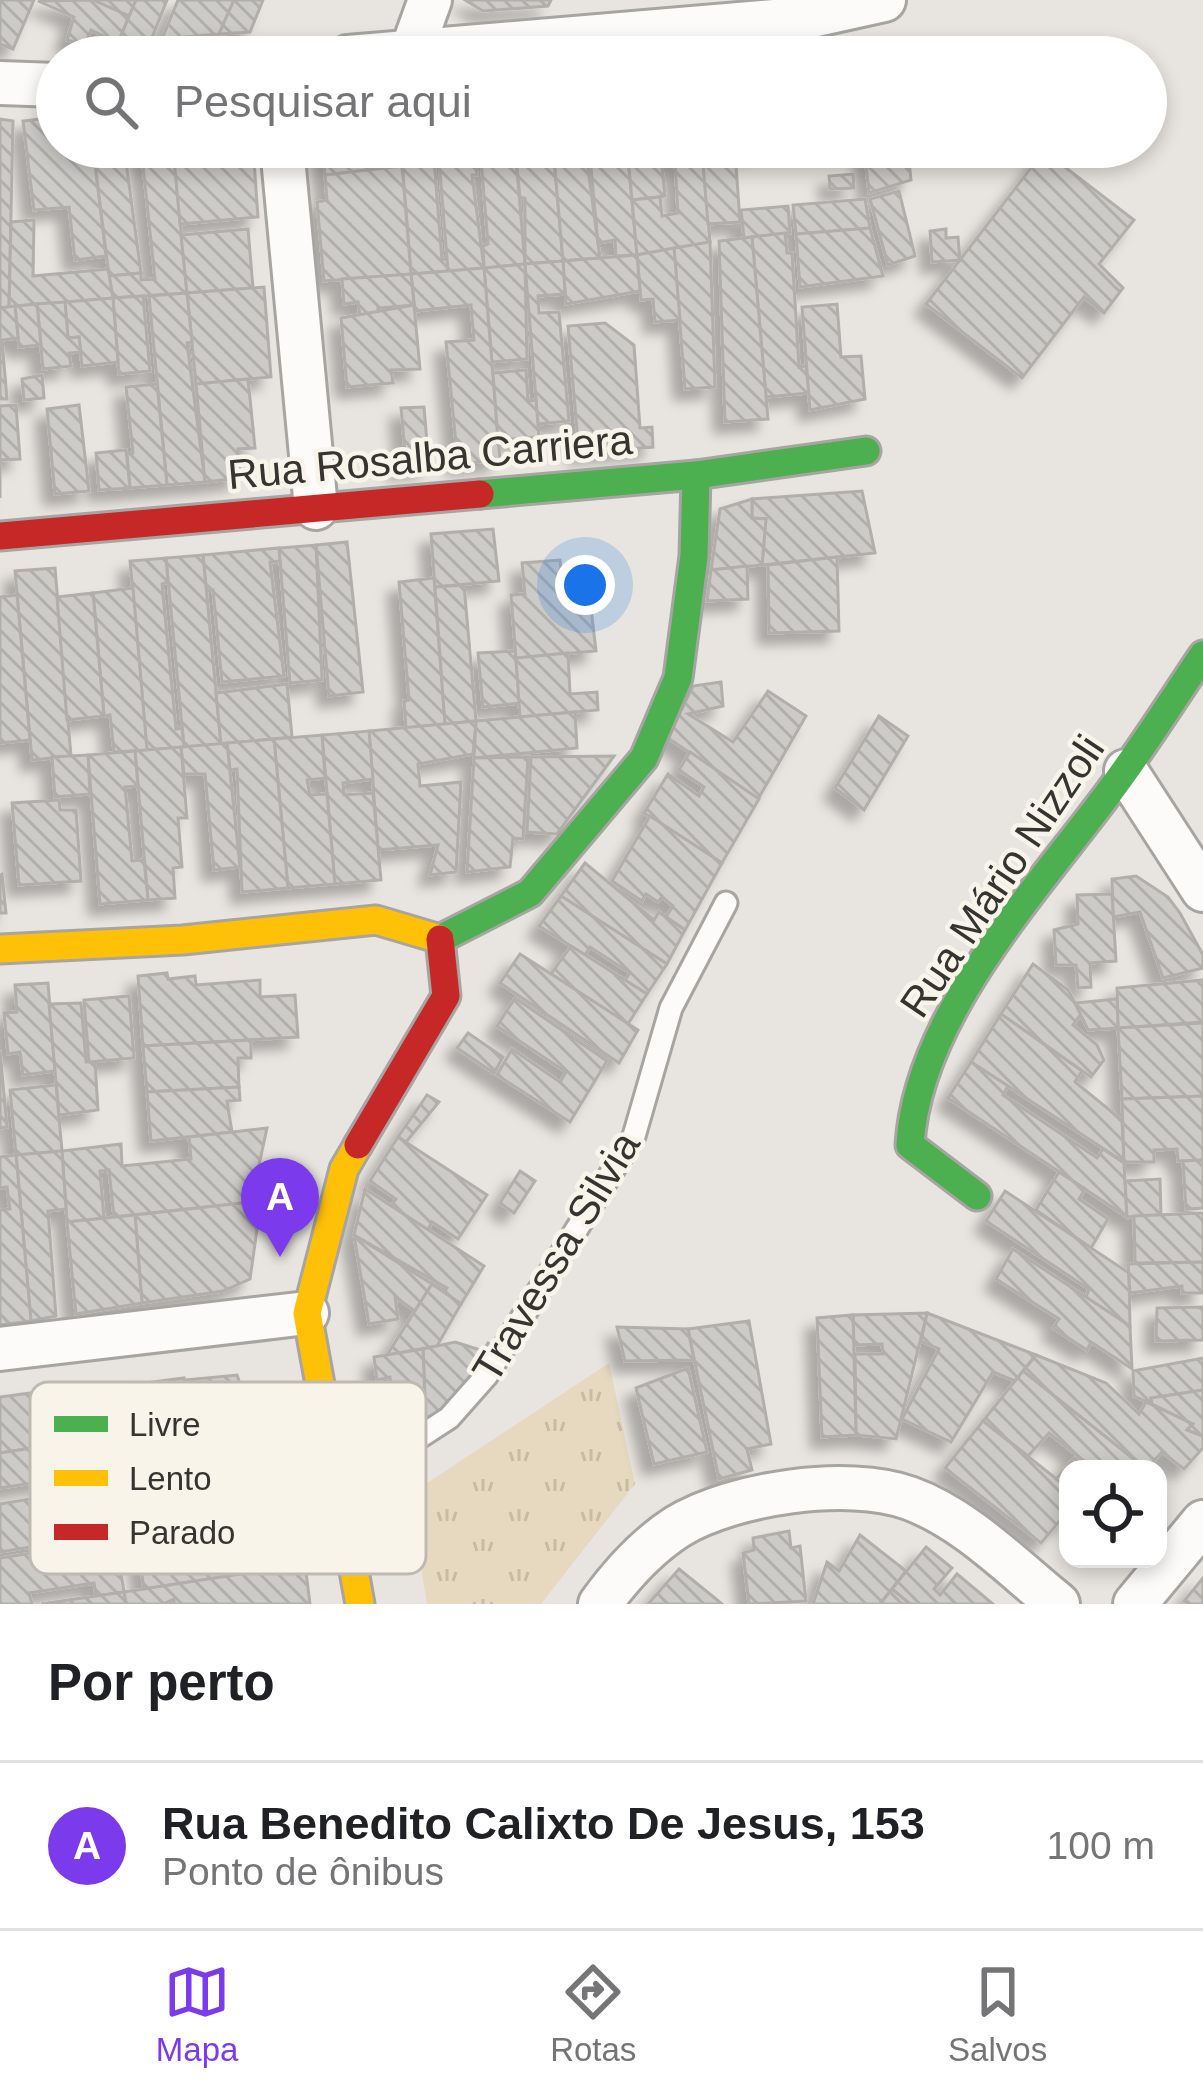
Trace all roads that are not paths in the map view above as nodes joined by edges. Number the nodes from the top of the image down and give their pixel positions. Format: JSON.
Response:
{"nodes":[{"id":1,"x":430,"y":0,"type":"edge"},
{"id":2,"x":884,"y":0,"type":"edge"},
{"id":3,"x":417,"y":36,"type":"edge"},
{"id":4,"x":586,"y":36,"type":"edge"},
{"id":5,"x":0,"y":83,"type":"edge"},
{"id":6,"x":36,"y":84,"type":"edge"},
{"id":7,"x":284,"y":168,"type":"edge"},
{"id":8,"x":866,"y":451,"type":"dead end"},
{"id":9,"x":696,"y":475,"type":"junction"},
{"id":10,"x":316,"y":508,"type":"junction"},
{"id":11,"x":0,"y":536,"type":"edge"},
{"id":12,"x":1203,"y":655,"type":"edge"},
{"id":13,"x":1126,"y":771,"type":"junction"},
{"id":14,"x":1203,"y":890,"type":"edge"},
{"id":15,"x":726,"y":903,"type":"dead end"},
{"id":16,"x":440,"y":939,"type":"junction"},
{"id":17,"x":0,"y":949,"type":"edge"},
{"id":18,"x":977,"y":1196,"type":"dead end"},
{"id":19,"x":307,"y":1312,"type":"junction"},
{"id":20,"x":0,"y":1349,"type":"edge"},
{"id":21,"x":320,"y":1382,"type":"edge"},
{"id":22,"x":426,"y":1433,"type":"edge"},
{"id":23,"x":1203,"y":1522,"type":"edge"},
{"id":24,"x":355,"y":1574,"type":"edge"},
{"id":25,"x":360,"y":1604,"type":"edge"},
{"id":26,"x":599,"y":1604,"type":"edge"},
{"id":27,"x":1058,"y":1604,"type":"edge"},
{"id":28,"x":1136,"y":1604,"type":"edge"}],
"edges":[{"from":1,"to":3,"type":"street"},
{"from":2,"to":4,"type":"street"},
{"from":5,"to":6,"type":"street"},
{"from":7,"to":10,"type":"street"},
{"from":8,"to":9,"type":"street","name":"Rua Rosalba Carriera"},
{"from":9,"to":10,"type":"street","name":"Rua Rosalba Carriera"},
{"from":9,"to":16,"type":"street"},
{"from":10,"to":11,"type":"street","name":"Rua Rosalba Carriera"},
{"from":12,"to":13,"type":"street","name":"Rua Mário Nizzoli"},
{"from":13,"to":14,"type":"street"},
{"from":13,"to":18,"type":"street","name":"Rua Mário Nizzoli"},
{"from":15,"to":22,"type":"lane","name":"Travessa Silvia"},
{"from":16,"to":17,"type":"street"},
{"from":16,"to":19,"type":"street"},
{"from":19,"to":20,"type":"street"},
{"from":19,"to":21,"type":"street"},
{"from":23,"to":28,"type":"street"},
{"from":24,"to":25,"type":"street"},
{"from":26,"to":27,"type":"street"}]}
